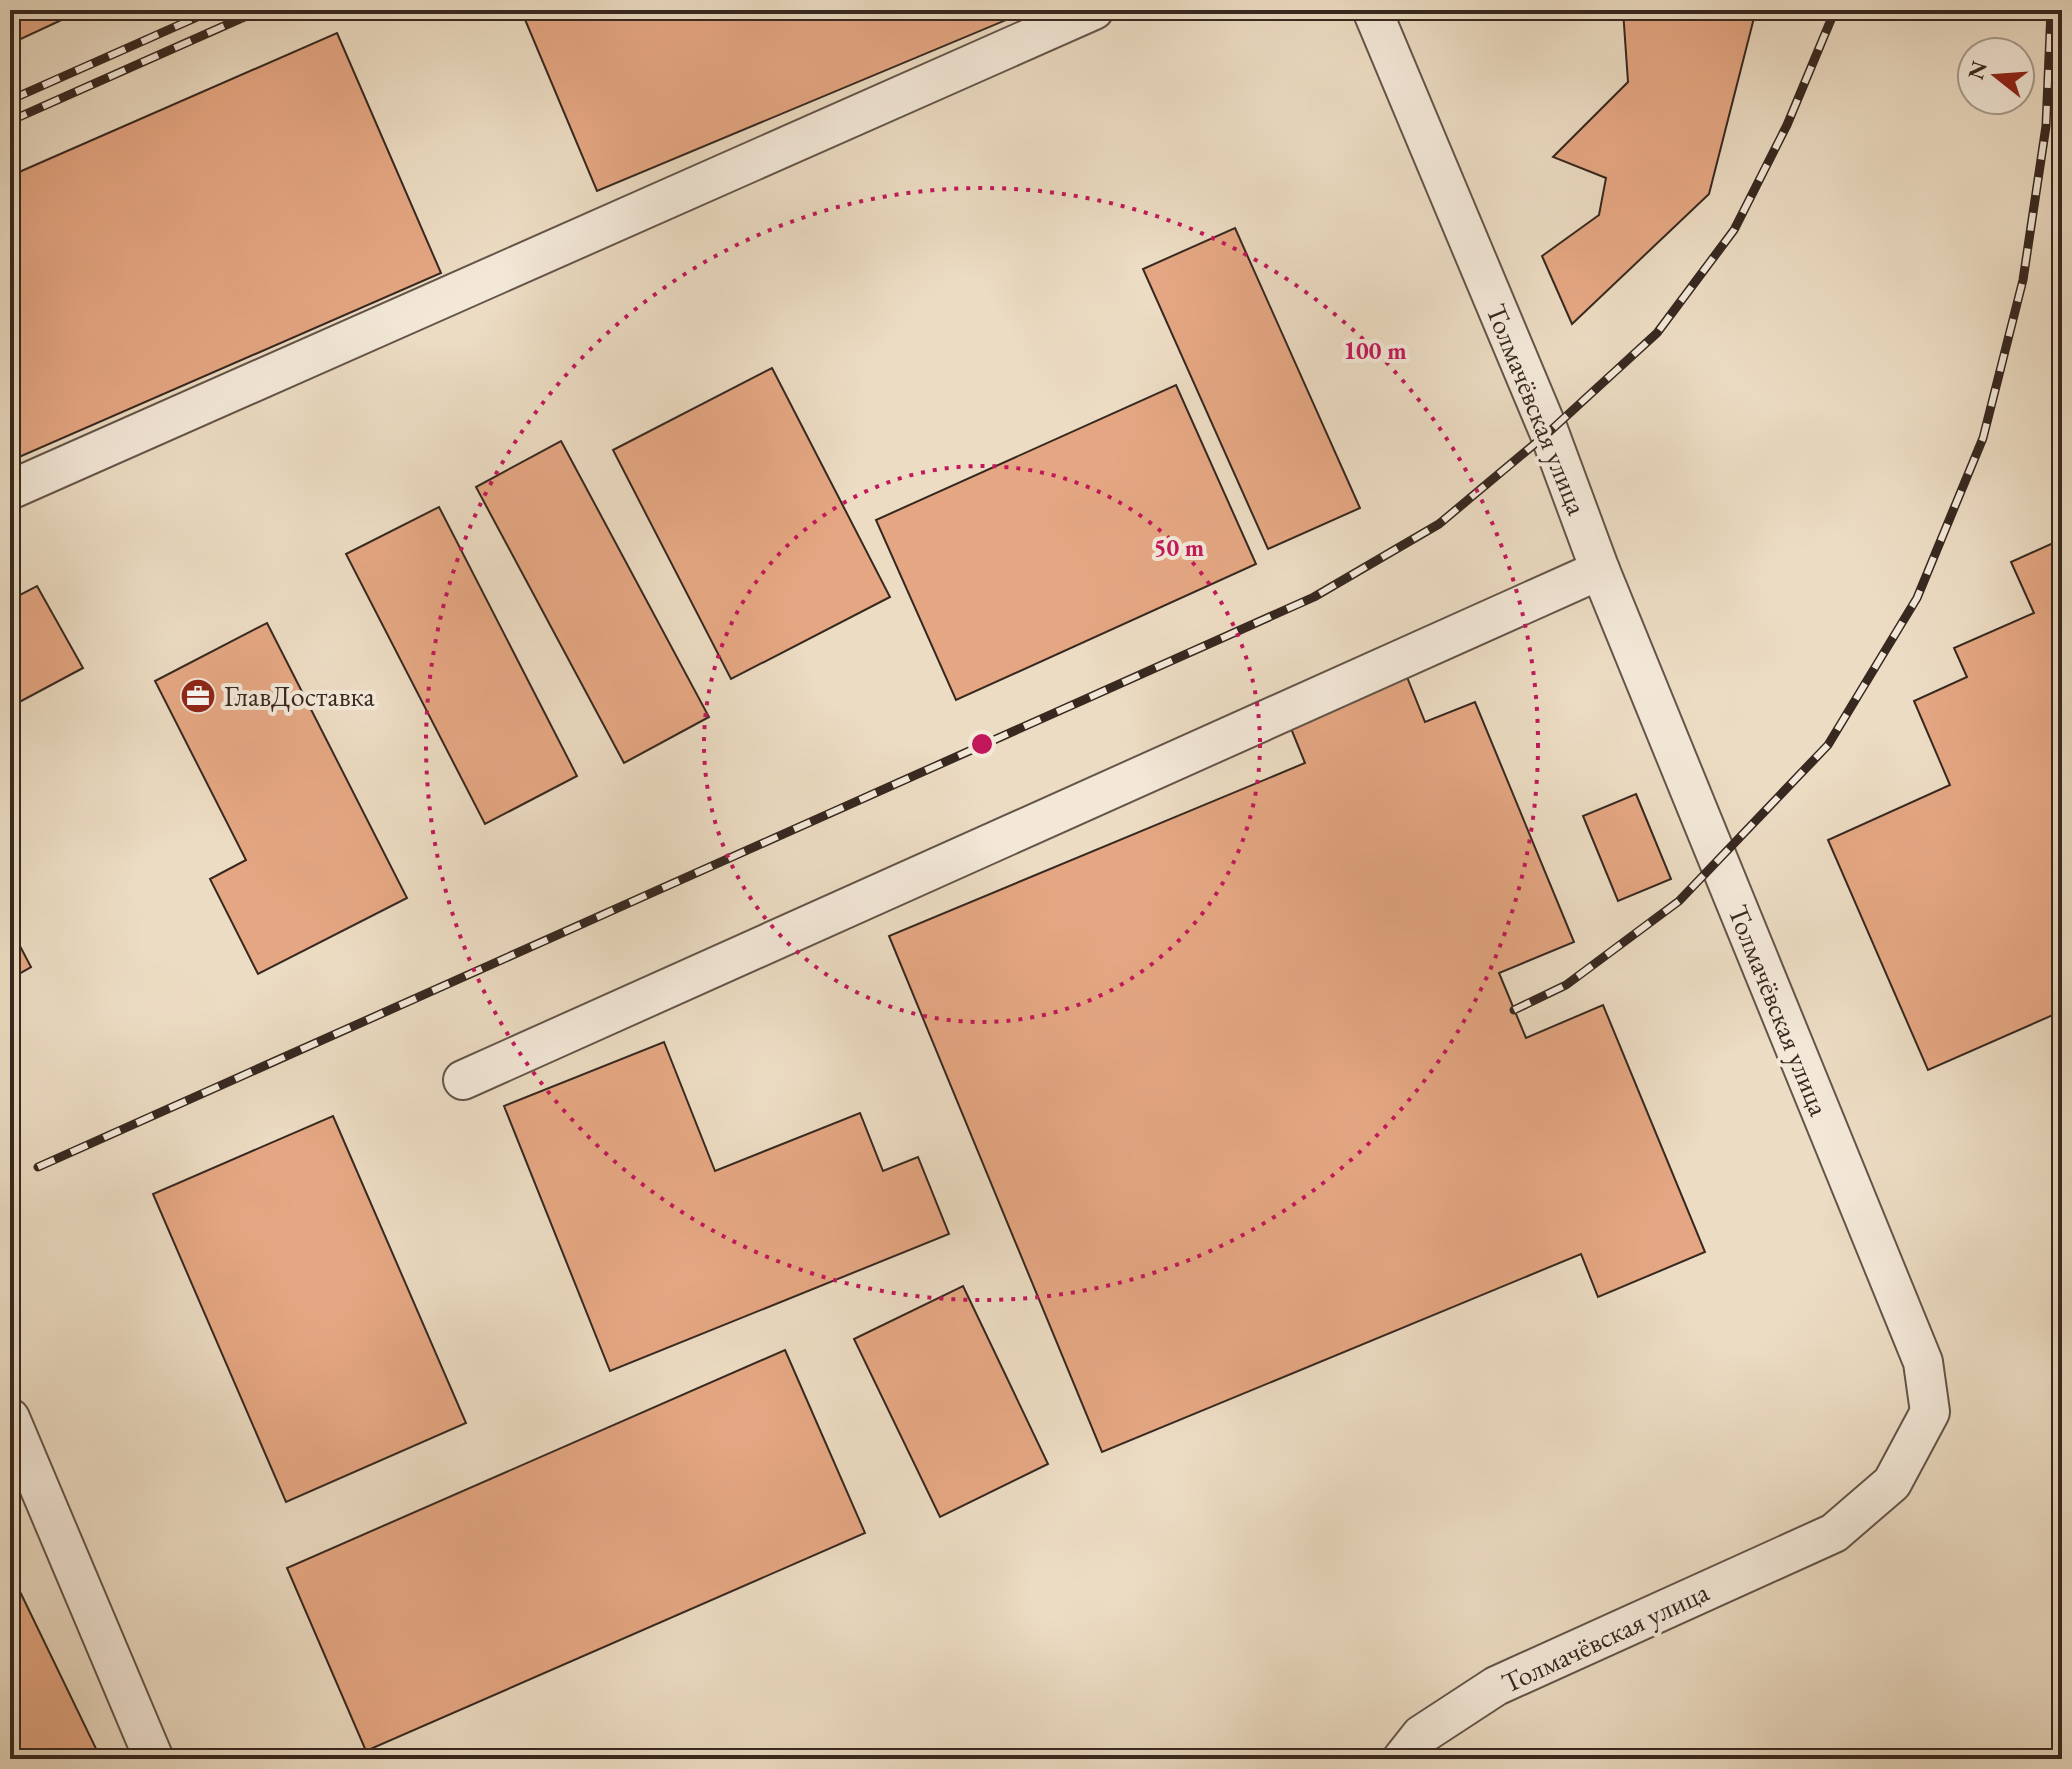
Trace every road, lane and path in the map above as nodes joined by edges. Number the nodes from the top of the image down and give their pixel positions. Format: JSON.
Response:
{"nodes":[{"id":1,"x":1094,"y":10,"type":"edge"},
{"id":2,"x":1372,"y":10,"type":"edge"},
{"id":3,"x":10,"y":490,"type":"edge"},
{"id":4,"x":1600,"y":570,"type":"junction"},
{"id":5,"x":463,"y":1080,"type":"dead end"},
{"id":6,"x":10,"y":1418,"type":"edge"},
{"id":7,"x":154,"y":1759,"type":"edge"},
{"id":8,"x":1402,"y":1759,"type":"edge"}],
"edges":[{"from":1,"to":3,"type":"street"},
{"from":2,"to":4,"type":"street","name":"Толмачёвская улица"},
{"from":4,"to":5,"type":"street"},
{"from":4,"to":8,"type":"street","name":"Толмачёвская улица"},
{"from":6,"to":7,"type":"street"}]}
